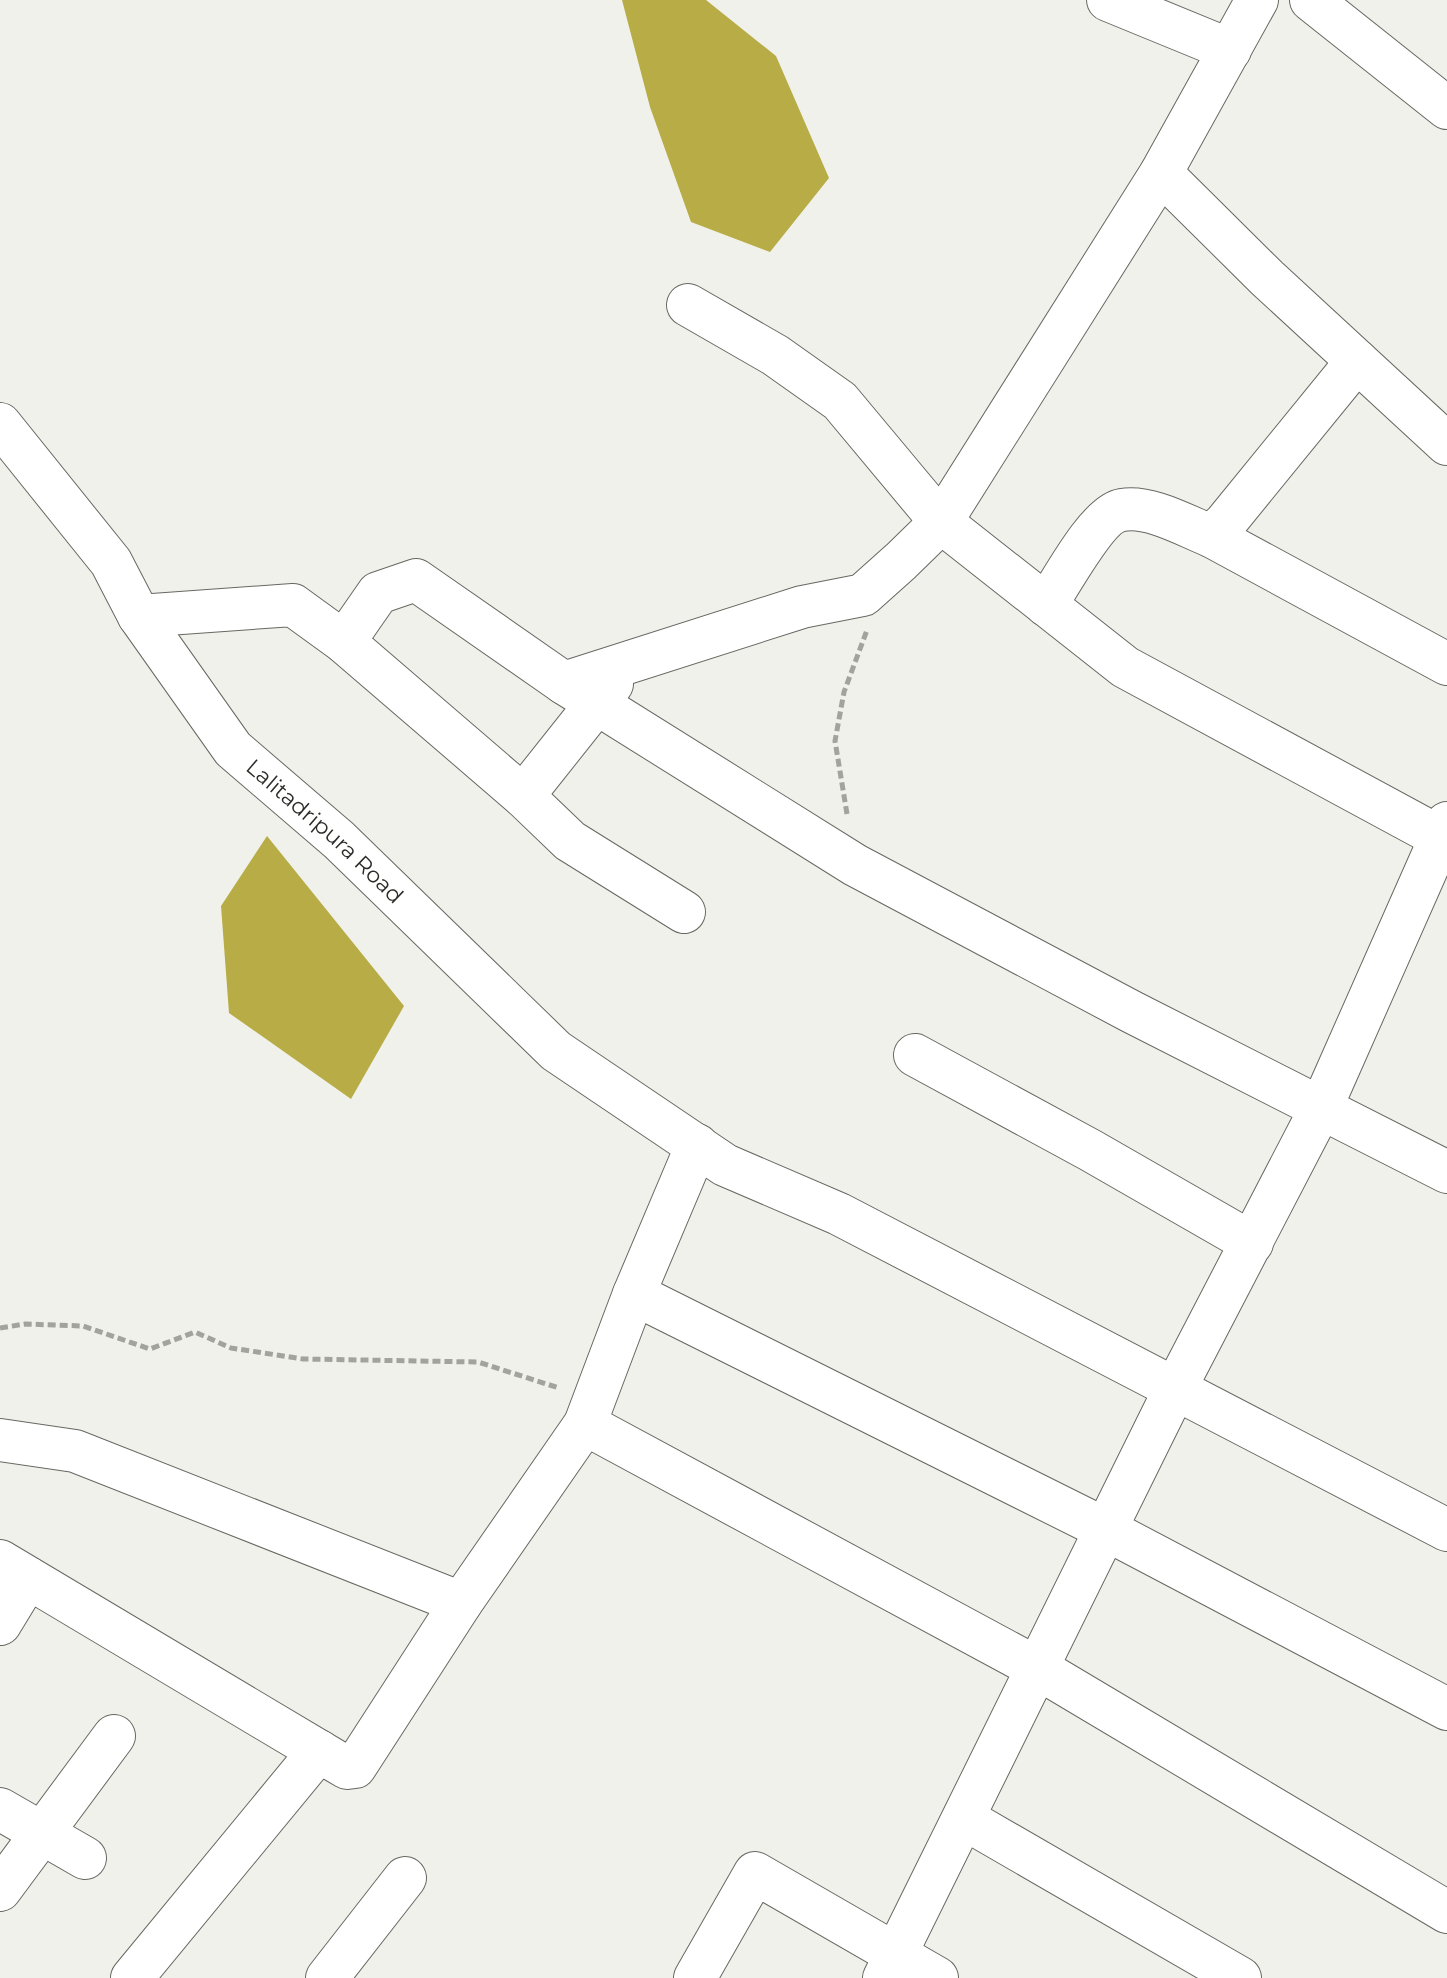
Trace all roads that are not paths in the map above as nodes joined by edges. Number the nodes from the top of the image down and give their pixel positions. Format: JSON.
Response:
{"nodes":[{"id":1,"x":1108,"y":0,"type":"edge"},
{"id":2,"x":1257,"y":0,"type":"edge"},
{"id":3,"x":1311,"y":0,"type":"edge"},
{"id":4,"x":1230,"y":50,"type":"junction"},
{"id":5,"x":1447,"y":108,"type":"edge"},
{"id":6,"x":1161,"y":173,"type":"junction"},
{"id":7,"x":688,"y":305,"type":"dead end"},
{"id":8,"x":1357,"y":361,"type":"junction"},
{"id":9,"x":0,"y":424,"type":"edge"},
{"id":10,"x":1447,"y":444,"type":"edge"},
{"id":11,"x":941,"y":522,"type":"junction"},
{"id":12,"x":1211,"y":536,"type":"junction"},
{"id":13,"x":1046,"y":605,"type":"junction"},
{"id":14,"x":139,"y":616,"type":"junction"},
{"id":15,"x":344,"y":642,"type":"junction"},
{"id":16,"x":1447,"y":664,"type":"edge"},
{"id":17,"x":580,"y":694,"type":"junction"},
{"id":18,"x":523,"y":796,"type":"junction"},
{"id":19,"x":1445,"y":834,"type":"edge"},
{"id":20,"x":684,"y":912,"type":"dead end"},
{"id":21,"x":915,"y":1055,"type":"dead end"},
{"id":22,"x":1321,"y":1108,"type":"junction"},
{"id":23,"x":711,"y":1155,"type":"junction"},
{"id":24,"x":1447,"y":1172,"type":"edge"},
{"id":25,"x":1252,"y":1243,"type":"junction"},
{"id":26,"x":634,"y":1294,"type":"junction"},
{"id":27,"x":1175,"y":1389,"type":"junction"},
{"id":28,"x":589,"y":1414,"type":"junction"},
{"id":29,"x":0,"y":1440,"type":"edge"},
{"id":30,"x":1107,"y":1530,"type":"junction"},
{"id":31,"x":1447,"y":1530,"type":"edge"},
{"id":32,"x":14,"y":1570,"type":"edge"},
{"id":33,"x":461,"y":1603,"type":"junction"},
{"id":34,"x":0,"y":1624,"type":"edge"},
{"id":35,"x":1039,"y":1669,"type":"junction"},
{"id":36,"x":1447,"y":1709,"type":"edge"},
{"id":37,"x":114,"y":1736,"type":"dead end"},
{"id":38,"x":319,"y":1751,"type":"junction"},
{"id":39,"x":0,"y":1809,"type":"edge"},
{"id":40,"x":965,"y":1819,"type":"junction"},
{"id":41,"x":44,"y":1834,"type":"junction"},
{"id":42,"x":85,"y":1858,"type":"dead end"},
{"id":43,"x":405,"y":1878,"type":"dead end"},
{"id":44,"x":0,"y":1890,"type":"edge"},
{"id":45,"x":1447,"y":1912,"type":"edge"},
{"id":46,"x":891,"y":1967,"type":"edge"},
{"id":47,"x":329,"y":1977,"type":"edge"},
{"id":48,"x":132,"y":1978,"type":"edge"},
{"id":49,"x":695,"y":1978,"type":"edge"},
{"id":50,"x":937,"y":1978,"type":"edge"},
{"id":51,"x":1240,"y":1978,"type":"edge"}],
"edges":[{"from":1,"to":4,"type":"street"},
{"from":2,"to":4,"type":"street"},
{"from":3,"to":5,"type":"street"},
{"from":4,"to":6,"type":"street"},
{"from":6,"to":8,"type":"street"},
{"from":6,"to":11,"type":"street"},
{"from":7,"to":11,"type":"street"},
{"from":8,"to":10,"type":"street"},
{"from":8,"to":12,"type":"street"},
{"from":9,"to":14,"type":"street","name":"Lalitadripura Road"},
{"from":11,"to":13,"type":"street"},
{"from":11,"to":17,"type":"street"},
{"from":12,"to":13,"type":"street"},
{"from":12,"to":16,"type":"street"},
{"from":13,"to":19,"type":"street"},
{"from":14,"to":15,"type":"street"},
{"from":14,"to":23,"type":"street","name":"Lalitadripura Road"},
{"from":15,"to":17,"type":"street"},
{"from":15,"to":18,"type":"street"},
{"from":17,"to":18,"type":"street"},
{"from":17,"to":22,"type":"street"},
{"from":18,"to":20,"type":"street"},
{"from":19,"to":22,"type":"street"},
{"from":21,"to":25,"type":"street"},
{"from":22,"to":24,"type":"street"},
{"from":22,"to":25,"type":"street"},
{"from":23,"to":26,"type":"street"},
{"from":23,"to":27,"type":"street","name":"Lalitadripura Road"},
{"from":25,"to":27,"type":"street"},
{"from":26,"to":28,"type":"street"},
{"from":26,"to":30,"type":"street"},
{"from":27,"to":30,"type":"street"},
{"from":27,"to":31,"type":"street","name":"Lalitadripura Road"},
{"from":28,"to":33,"type":"street"},
{"from":28,"to":35,"type":"street"},
{"from":29,"to":33,"type":"street"},
{"from":30,"to":35,"type":"street"},
{"from":30,"to":36,"type":"street"},
{"from":32,"to":34,"type":"street"},
{"from":32,"to":38,"type":"street"},
{"from":33,"to":38,"type":"street"},
{"from":35,"to":40,"type":"street"},
{"from":35,"to":45,"type":"street"},
{"from":37,"to":41,"type":"street"},
{"from":38,"to":48,"type":"street"},
{"from":39,"to":41,"type":"street"},
{"from":40,"to":46,"type":"street"},
{"from":40,"to":51,"type":"street"},
{"from":41,"to":42,"type":"street"},
{"from":41,"to":44,"type":"street"},
{"from":43,"to":47,"type":"street"},
{"from":46,"to":49,"type":"street"},
{"from":46,"to":50,"type":"street"}]}
